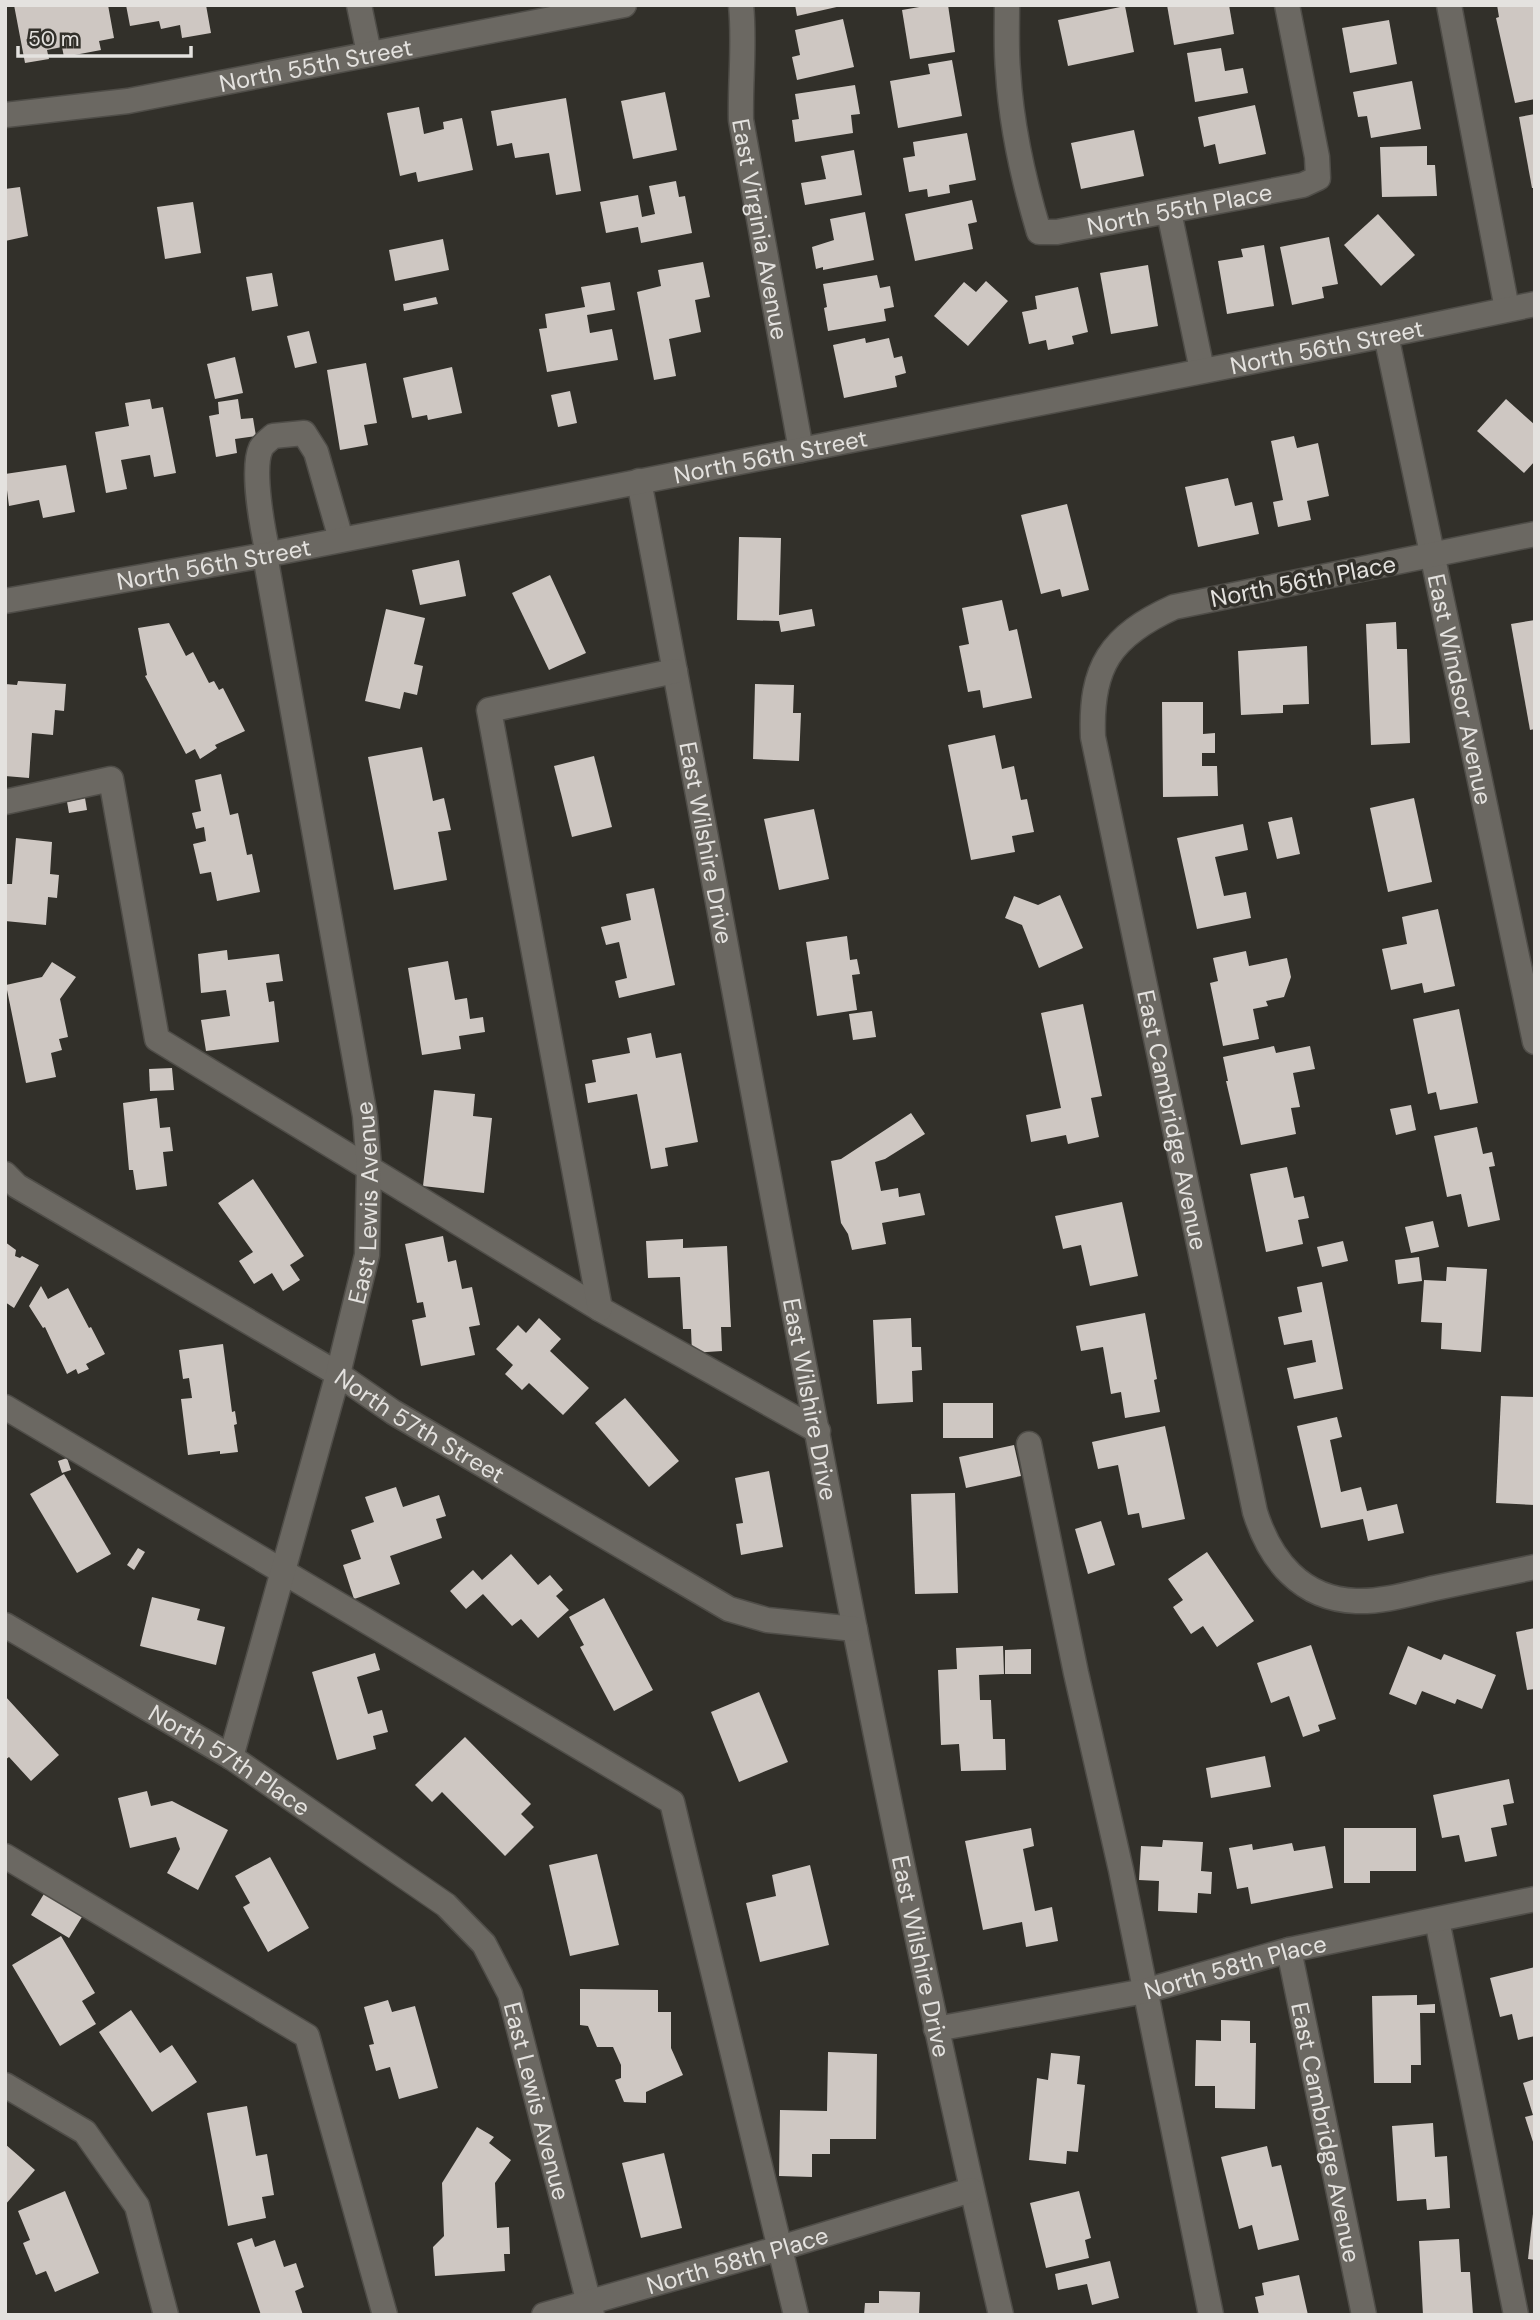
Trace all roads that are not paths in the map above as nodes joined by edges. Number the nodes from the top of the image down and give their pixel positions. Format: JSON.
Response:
{"nodes":[{"id":1,"x":359,"y":5,"type":"edge"},
{"id":2,"x":624,"y":5,"type":"edge"},
{"id":3,"x":741,"y":5,"type":"edge"},
{"id":4,"x":1007,"y":5,"type":"edge"},
{"id":5,"x":1287,"y":5,"type":"edge"},
{"id":6,"x":1449,"y":5,"type":"edge"},
{"id":7,"x":369,"y":53,"type":"junction"},
{"id":8,"x":5,"y":115,"type":"edge"},
{"id":9,"x":1169,"y":212,"type":"junction"},
{"id":10,"x":1535,"y":304,"type":"edge"},
{"id":11,"x":1507,"y":309,"type":"junction"},
{"id":12,"x":1386,"y":335,"type":"junction"},
{"id":13,"x":1202,"y":370,"type":"junction"},
{"id":14,"x":801,"y":450,"type":"junction"},
{"id":15,"x":639,"y":481,"type":"junction"},
{"id":16,"x":1535,"y":534,"type":"edge"},
{"id":17,"x":341,"y":540,"type":"junction"},
{"id":18,"x":267,"y":554,"type":"junction"},
{"id":19,"x":1433,"y":555,"type":"junction"},
{"id":20,"x":5,"y":601,"type":"edge"},
{"id":21,"x":1121,"y":638,"type":"joint"},
{"id":22,"x":675,"y":671,"type":"junction"},
{"id":23,"x":5,"y":802,"type":"edge"},
{"id":24,"x":1535,"y":1042,"type":"edge"},
{"id":25,"x":369,"y":1167,"type":"junction"},
{"id":26,"x":5,"y":1174,"type":"edge"},
{"id":27,"x":600,"y":1308,"type":"junction"},
{"id":28,"x":338,"y":1374,"type":"junction"},
{"id":29,"x":5,"y":1407,"type":"edge"},
{"id":30,"x":818,"y":1432,"type":"junction"},
{"id":31,"x":1030,"y":1444,"type":"dead end"},
{"id":32,"x":1535,"y":1567,"type":"edge"},
{"id":33,"x":283,"y":1570,"type":"junction"},
{"id":34,"x":5,"y":1625,"type":"edge"},
{"id":35,"x":855,"y":1629,"type":"junction"},
{"id":36,"x":231,"y":1757,"type":"junction"},
{"id":37,"x":5,"y":1856,"type":"edge"},
{"id":38,"x":1535,"y":1899,"type":"edge"},
{"id":39,"x":446,"y":1905,"type":"joint"},
{"id":40,"x":1437,"y":1920,"type":"junction"},
{"id":41,"x":1289,"y":1950,"type":"junction"},
{"id":42,"x":1145,"y":1991,"type":"junction"},
{"id":43,"x":936,"y":2029,"type":"junction"},
{"id":44,"x":5,"y":2085,"type":"edge"},
{"id":45,"x":971,"y":2190,"type":"junction"},
{"id":46,"x":780,"y":2248,"type":"junction"},
{"id":47,"x":590,"y":2308,"type":"edge"},
{"id":48,"x":166,"y":2315,"type":"edge"},
{"id":49,"x":385,"y":2315,"type":"edge"},
{"id":50,"x":544,"y":2315,"type":"edge"},
{"id":51,"x":796,"y":2315,"type":"edge"},
{"id":52,"x":1001,"y":2315,"type":"edge"},
{"id":53,"x":1211,"y":2315,"type":"edge"},
{"id":54,"x":1364,"y":2315,"type":"edge"},
{"id":55,"x":1516,"y":2315,"type":"edge"}],
"edges":[{"from":1,"to":7,"type":"street"},
{"from":2,"to":7,"type":"street","name":"North 55th Street"},
{"from":3,"to":14,"type":"street","name":"East Virginia Avenue"},
{"from":4,"to":9,"type":"street","name":"North 55th Place"},
{"from":5,"to":9,"type":"street","name":"North 55th Place"},
{"from":6,"to":11,"type":"street"},
{"from":7,"to":8,"type":"street","name":"North 55th Street"},
{"from":9,"to":13,"type":"street"},
{"from":10,"to":11,"type":"street","name":"North 56th Street"},
{"from":11,"to":12,"type":"street","name":"North 56th Street"},
{"from":12,"to":13,"type":"street","name":"North 56th Street"},
{"from":12,"to":19,"type":"street","name":"East Windsor Avenue"},
{"from":13,"to":14,"type":"street","name":"North 56th Street"},
{"from":14,"to":15,"type":"street","name":"North 56th Street"},
{"from":15,"to":17,"type":"street","name":"North 56th Street"},
{"from":15,"to":22,"type":"street","name":"East Wilshire Drive"},
{"from":16,"to":19,"type":"street","name":"North 56th Place"},
{"from":17,"to":18,"type":"street","name":"North 56th Street"},
{"from":17,"to":18,"type":"street","name":"East Lewis Avenue"},
{"from":18,"to":20,"type":"street","name":"North 56th Street"},
{"from":18,"to":25,"type":"street","name":"East Lewis Avenue"},
{"from":19,"to":21,"type":"street","name":"North 56th Place"},
{"from":19,"to":24,"type":"street","name":"East Windsor Avenue"},
{"from":21,"to":32,"type":"street","name":"East Cambridge Avenue"},
{"from":22,"to":27,"type":"street"},
{"from":22,"to":30,"type":"street","name":"East Wilshire Drive"},
{"from":23,"to":25,"type":"street"},
{"from":25,"to":27,"type":"street"},
{"from":25,"to":28,"type":"street","name":"East Lewis Avenue"},
{"from":26,"to":28,"type":"street","name":"North 57th Street"},
{"from":27,"to":30,"type":"street"},
{"from":28,"to":33,"type":"street","name":"East Lewis Avenue"},
{"from":28,"to":35,"type":"street","name":"North 57th Street"},
{"from":29,"to":33,"type":"street"},
{"from":30,"to":35,"type":"street","name":"East Wilshire Drive"},
{"from":31,"to":42,"type":"street"},
{"from":33,"to":36,"type":"street","name":"East Lewis Avenue"},
{"from":33,"to":46,"type":"street"},
{"from":34,"to":36,"type":"street","name":"North 57th Place"},
{"from":35,"to":43,"type":"street","name":"East Wilshire Drive"},
{"from":36,"to":39,"type":"street","name":"North 57th Place"},
{"from":37,"to":49,"type":"street"},
{"from":38,"to":40,"type":"street","name":"North 58th Place"},
{"from":39,"to":47,"type":"street","name":"East Lewis Avenue"},
{"from":40,"to":41,"type":"street","name":"North 58th Place"},
{"from":40,"to":55,"type":"street"},
{"from":41,"to":42,"type":"street","name":"North 58th Place"},
{"from":41,"to":54,"type":"street","name":"East Cambridge Avenue"},
{"from":42,"to":43,"type":"street","name":"North 58th Place"},
{"from":42,"to":53,"type":"street"},
{"from":43,"to":45,"type":"street","name":"East Wilshire Drive"},
{"from":44,"to":48,"type":"street"},
{"from":45,"to":46,"type":"street","name":"North 58th Place"},
{"from":45,"to":52,"type":"street","name":"East Wilshire Drive"},
{"from":46,"to":47,"type":"street","name":"North 58th Place"},
{"from":46,"to":51,"type":"street"},
{"from":47,"to":50,"type":"street","name":"North 58th Place"}]}
